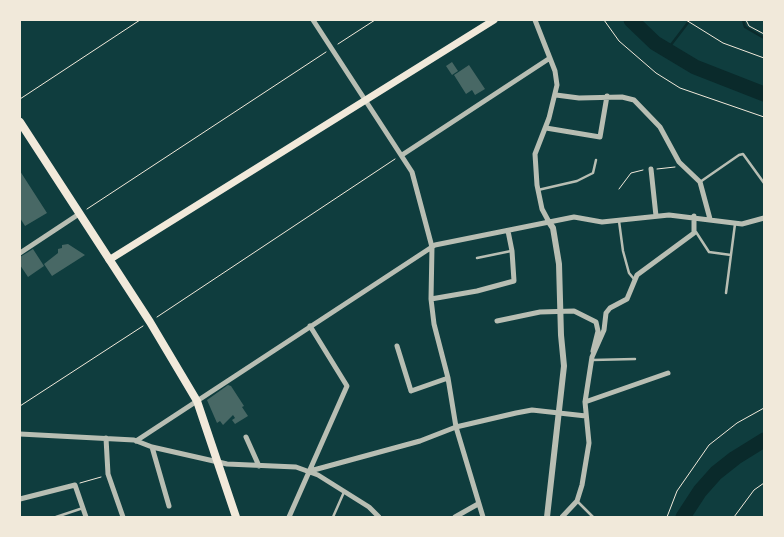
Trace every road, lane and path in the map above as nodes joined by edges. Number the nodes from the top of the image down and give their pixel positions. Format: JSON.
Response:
{"nodes":[{"id":1,"x":140,"y":20,"type":"edge"},
{"id":2,"x":313,"y":20,"type":"edge"},
{"id":3,"x":375,"y":20,"type":"edge"},
{"id":4,"x":494,"y":20,"type":"edge"},
{"id":5,"x":535,"y":20,"type":"edge"},
{"id":6,"x":604,"y":20,"type":"edge"},
{"id":7,"x":686,"y":20,"type":"edge"},
{"id":8,"x":746,"y":20,"type":"edge"},
{"id":9,"x":764,"y":34,"type":"edge"},
{"id":10,"x":331,"y":48,"type":"junction"},
{"id":11,"x":550,"y":58,"type":"junction"},
{"id":12,"x":764,"y":58,"type":"edge"},
{"id":13,"x":556,"y":95,"type":"junction"},
{"id":14,"x":607,"y":96,"type":"junction"},
{"id":15,"x":20,"y":99,"type":"edge"},
{"id":16,"x":366,"y":100,"type":"junction"},
{"id":17,"x":764,"y":117,"type":"edge"},
{"id":18,"x":20,"y":122,"type":"edge"},
{"id":19,"x":546,"y":128,"type":"junction"},
{"id":20,"x":402,"y":155,"type":"junction"},
{"id":21,"x":596,"y":160,"type":"dead end"},
{"id":22,"x":651,"y":169,"type":"dead end"},
{"id":23,"x":700,"y":182,"type":"junction"},
{"id":24,"x":764,"y":183,"type":"edge"},
{"id":25,"x":538,"y":190,"type":"junction"},
{"id":26,"x":79,"y":214,"type":"junction"},
{"id":27,"x":656,"y":216,"type":"junction"},
{"id":28,"x":694,"y":216,"type":"junction"},
{"id":29,"x":764,"y":218,"type":"edge"},
{"id":30,"x":710,"y":219,"type":"junction"},
{"id":31,"x":619,"y":221,"type":"junction"},
{"id":32,"x":550,"y":222,"type":"junction"},
{"id":33,"x":735,"y":223,"type":"junction"},
{"id":34,"x":694,"y":228,"type":"junction"},
{"id":35,"x":508,"y":231,"type":"junction"},
{"id":36,"x":432,"y":247,"type":"junction"},
{"id":37,"x":512,"y":251,"type":"junction"},
{"id":38,"x":20,"y":253,"type":"edge"},
{"id":39,"x":731,"y":255,"type":"junction"},
{"id":40,"x":477,"y":258,"type":"dead end"},
{"id":41,"x":109,"y":260,"type":"junction"},
{"id":42,"x":634,"y":279,"type":"junction"},
{"id":43,"x":726,"y":293,"type":"dead end"},
{"id":44,"x":431,"y":299,"type":"junction"},
{"id":45,"x":560,"y":311,"type":"junction"},
{"id":46,"x":497,"y":321,"type":"dead end"},
{"id":47,"x":150,"y":322,"type":"junction"},
{"id":48,"x":310,"y":326,"type":"junction"},
{"id":49,"x":398,"y":346,"type":"dead end"},
{"id":50,"x":592,"y":358,"type":"junction"},
{"id":51,"x":635,"y":359,"type":"dead end"},
{"id":52,"x":668,"y":373,"type":"dead end"},
{"id":53,"x":448,"y":378,"type":"junction"},
{"id":54,"x":196,"y":401,"type":"junction"},
{"id":55,"x":585,"y":402,"type":"junction"},
{"id":56,"x":20,"y":406,"type":"edge"},
{"id":57,"x":764,"y":408,"type":"edge"},
{"id":58,"x":558,"y":413,"type":"junction"},
{"id":59,"x":586,"y":416,"type":"junction"},
{"id":60,"x":456,"y":427,"type":"junction"},
{"id":61,"x":20,"y":434,"type":"edge"},
{"id":62,"x":246,"y":437,"type":"dead end"},
{"id":63,"x":106,"y":438,"type":"junction"},
{"id":64,"x":136,"y":441,"type":"junction"},
{"id":65,"x":152,"y":447,"type":"junction"},
{"id":66,"x":218,"y":461,"type":"junction"},
{"id":67,"x":259,"y":466,"type":"junction"},
{"id":68,"x":310,"y":470,"type":"junction"},
{"id":69,"x":108,"y":474,"type":"junction"},
{"id":70,"x":764,"y":483,"type":"edge"},
{"id":71,"x":75,"y":485,"type":"junction"},
{"id":72,"x":344,"y":492,"type":"junction"},
{"id":73,"x":20,"y":499,"type":"edge"},
{"id":74,"x":577,"y":500,"type":"junction"},
{"id":75,"x":478,"y":504,"type":"junction"},
{"id":76,"x":169,"y":506,"type":"dead end"},
{"id":77,"x":83,"y":508,"type":"junction"},
{"id":78,"x":56,"y":517,"type":"edge"},
{"id":79,"x":86,"y":517,"type":"edge"},
{"id":80,"x":123,"y":517,"type":"edge"},
{"id":81,"x":235,"y":517,"type":"edge"},
{"id":82,"x":289,"y":517,"type":"edge"},
{"id":83,"x":333,"y":517,"type":"edge"},
{"id":84,"x":379,"y":517,"type":"edge"},
{"id":85,"x":455,"y":517,"type":"edge"},
{"id":86,"x":482,"y":517,"type":"edge"},
{"id":87,"x":547,"y":517,"type":"edge"},
{"id":88,"x":562,"y":517,"type":"edge"},
{"id":89,"x":593,"y":517,"type":"edge"},
{"id":90,"x":667,"y":517,"type":"edge"},
{"id":91,"x":734,"y":517,"type":"edge"}],
"edges":[{"from":1,"to":15,"type":"path"},
{"from":2,"to":10,"type":"street"},
{"from":3,"to":10,"type":"path"},
{"from":4,"to":16,"type":"main road"},
{"from":5,"to":11,"type":"street"},
{"from":6,"to":17,"type":"path"},
{"from":7,"to":12,"type":"path"},
{"from":8,"to":9,"type":"path"},
{"from":10,"to":16,"type":"street"},
{"from":10,"to":26,"type":"path"},
{"from":11,"to":13,"type":"street"},
{"from":11,"to":20,"type":"street"},
{"from":13,"to":14,"type":"street"},
{"from":13,"to":19,"type":"street"},
{"from":14,"to":19,"type":"street"},
{"from":14,"to":23,"type":"street"},
{"from":16,"to":20,"type":"street"},
{"from":16,"to":41,"type":"main road"},
{"from":18,"to":26,"type":"main road"},
{"from":19,"to":25,"type":"street"},
{"from":20,"to":36,"type":"street"},
{"from":20,"to":47,"type":"path"},
{"from":21,"to":25,"type":"lane"},
{"from":22,"to":27,"type":"street"},
{"from":23,"to":24,"type":"lane"},
{"from":23,"to":30,"type":"street"},
{"from":25,"to":32,"type":"street"},
{"from":26,"to":38,"type":"street"},
{"from":26,"to":41,"type":"main road"},
{"from":27,"to":28,"type":"street"},
{"from":27,"to":31,"type":"street"},
{"from":28,"to":30,"type":"street"},
{"from":28,"to":34,"type":"street"},
{"from":29,"to":33,"type":"street"},
{"from":30,"to":33,"type":"street"},
{"from":31,"to":32,"type":"street"},
{"from":31,"to":42,"type":"lane"},
{"from":32,"to":35,"type":"street"},
{"from":32,"to":45,"type":"street"},
{"from":33,"to":39,"type":"lane"},
{"from":34,"to":39,"type":"lane"},
{"from":34,"to":42,"type":"street"},
{"from":35,"to":36,"type":"street"},
{"from":35,"to":37,"type":"street"},
{"from":36,"to":44,"type":"street"},
{"from":36,"to":48,"type":"street"},
{"from":37,"to":40,"type":"lane"},
{"from":37,"to":44,"type":"street"},
{"from":39,"to":43,"type":"lane"},
{"from":41,"to":47,"type":"main road"},
{"from":42,"to":50,"type":"street"},
{"from":44,"to":53,"type":"street"},
{"from":45,"to":46,"type":"street"},
{"from":45,"to":50,"type":"street"},
{"from":45,"to":58,"type":"street"},
{"from":47,"to":54,"type":"main road"},
{"from":47,"to":56,"type":"path"},
{"from":48,"to":54,"type":"street"},
{"from":48,"to":68,"type":"street"},
{"from":49,"to":53,"type":"street"},
{"from":50,"to":51,"type":"lane"},
{"from":50,"to":55,"type":"street"},
{"from":52,"to":55,"type":"street"},
{"from":53,"to":60,"type":"street"},
{"from":54,"to":64,"type":"street"},
{"from":54,"to":66,"type":"main road"},
{"from":55,"to":59,"type":"street"},
{"from":57,"to":90,"type":"path"},
{"from":58,"to":59,"type":"street"},
{"from":58,"to":60,"type":"street"},
{"from":58,"to":87,"type":"street"},
{"from":59,"to":74,"type":"street"},
{"from":60,"to":68,"type":"street"},
{"from":60,"to":75,"type":"street"},
{"from":61,"to":63,"type":"street"},
{"from":62,"to":67,"type":"street"},
{"from":63,"to":64,"type":"street"},
{"from":63,"to":69,"type":"street"},
{"from":64,"to":65,"type":"street"},
{"from":65,"to":66,"type":"street"},
{"from":65,"to":76,"type":"street"},
{"from":66,"to":67,"type":"street"},
{"from":66,"to":81,"type":"main road"},
{"from":67,"to":68,"type":"street"},
{"from":68,"to":72,"type":"street"},
{"from":68,"to":82,"type":"street"},
{"from":69,"to":71,"type":"path"},
{"from":69,"to":80,"type":"street"},
{"from":70,"to":91,"type":"path"},
{"from":71,"to":73,"type":"street"},
{"from":71,"to":77,"type":"street"},
{"from":72,"to":83,"type":"lane"},
{"from":72,"to":84,"type":"street"},
{"from":74,"to":88,"type":"street"},
{"from":74,"to":89,"type":"lane"},
{"from":75,"to":85,"type":"street"},
{"from":75,"to":86,"type":"street"},
{"from":77,"to":78,"type":"lane"},
{"from":77,"to":79,"type":"street"}]}
